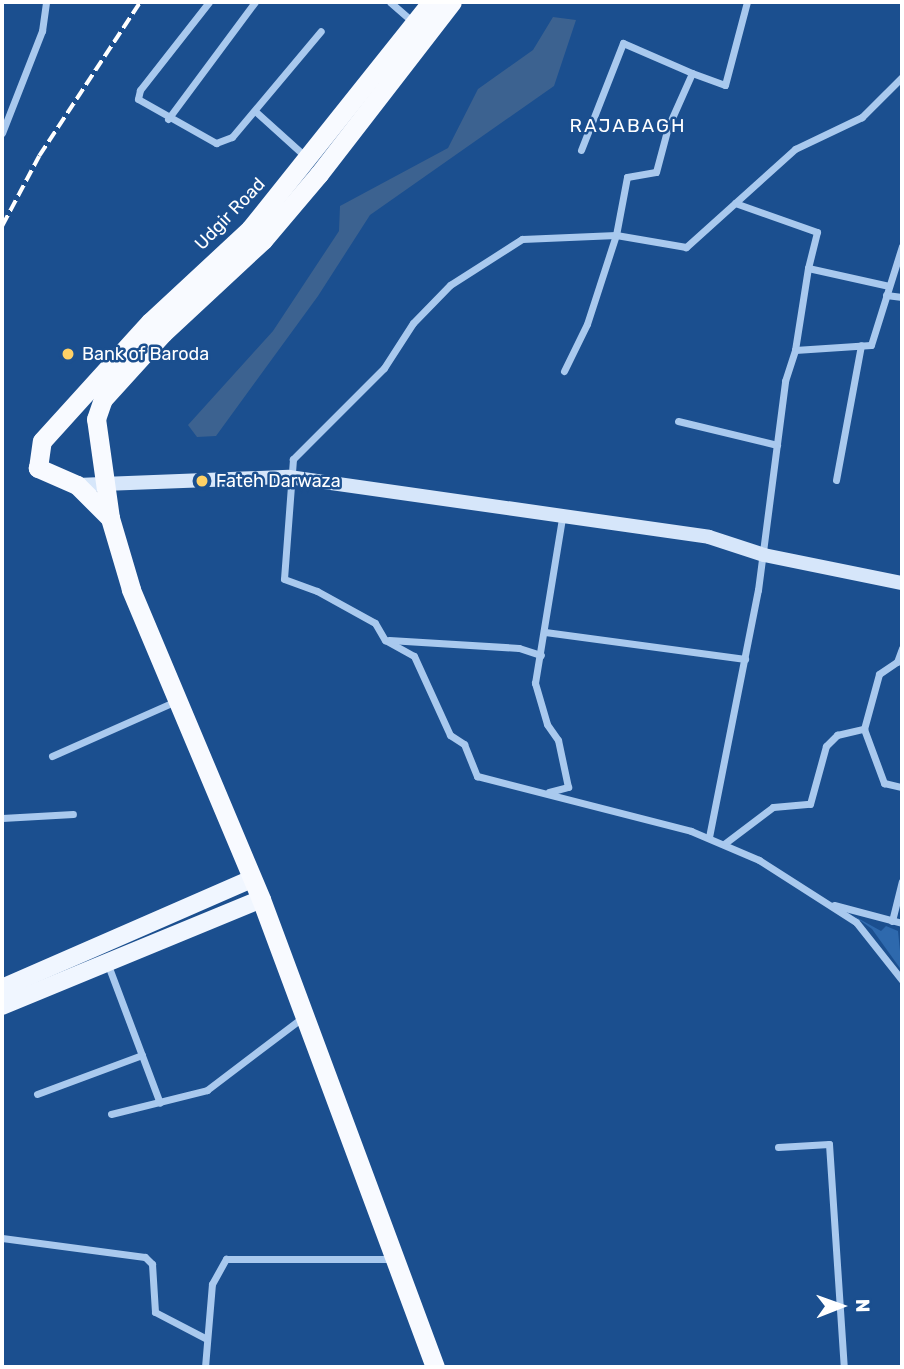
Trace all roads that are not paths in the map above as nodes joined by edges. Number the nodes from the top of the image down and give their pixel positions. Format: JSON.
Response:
{"nodes":[{"id":1,"x":46,"y":2,"type":"edge"},
{"id":2,"x":209,"y":2,"type":"edge"},
{"id":3,"x":255,"y":2,"type":"edge"},
{"id":4,"x":390,"y":2,"type":"edge"},
{"id":5,"x":431,"y":2,"type":"edge"},
{"id":6,"x":452,"y":2,"type":"edge"},
{"id":7,"x":747,"y":2,"type":"edge"},
{"id":8,"x":415,"y":24,"type":"junction"},
{"id":9,"x":321,"y":31,"type":"dead end"},
{"id":10,"x":692,"y":73,"type":"junction"},
{"id":11,"x":902,"y":77,"type":"edge"},
{"id":12,"x":255,"y":111,"type":"junction"},
{"id":13,"x":168,"y":119,"type":"junction"},
{"id":14,"x":2,"y":132,"type":"edge"},
{"id":15,"x":582,"y":150,"type":"dead end"},
{"id":16,"x":309,"y":160,"type":"junction"},
{"id":17,"x":735,"y":202,"type":"junction"},
{"id":18,"x":616,"y":235,"type":"junction"},
{"id":19,"x":902,"y":246,"type":"edge"},
{"id":20,"x":808,"y":268,"type":"junction"},
{"id":21,"x":888,"y":286,"type":"junction"},
{"id":22,"x":886,"y":295,"type":"junction"},
{"id":23,"x":902,"y":297,"type":"edge"},
{"id":24,"x":862,"y":345,"type":"junction"},
{"id":25,"x":795,"y":350,"type":"junction"},
{"id":26,"x":564,"y":371,"type":"dead end"},
{"id":27,"x":678,"y":421,"type":"dead end"},
{"id":28,"x":776,"y":445,"type":"junction"},
{"id":29,"x":289,"y":477,"type":"junction"},
{"id":30,"x":836,"y":480,"type":"dead end"},
{"id":31,"x":77,"y":485,"type":"junction"},
{"id":32,"x":107,"y":485,"type":"junction"},
{"id":33,"x":110,"y":518,"type":"junction"},
{"id":34,"x":562,"y":518,"type":"junction"},
{"id":35,"x":764,"y":555,"type":"junction"},
{"id":36,"x":902,"y":583,"type":"edge"},
{"id":37,"x":545,"y":632,"type":"junction"},
{"id":38,"x":385,"y":640,"type":"junction"},
{"id":39,"x":902,"y":648,"type":"edge"},
{"id":40,"x":541,"y":655,"type":"junction"},
{"id":41,"x":745,"y":659,"type":"junction"},
{"id":42,"x":178,"y":700,"type":"junction"},
{"id":43,"x":864,"y":729,"type":"junction"},
{"id":44,"x":52,"y":756,"type":"dead end"},
{"id":45,"x":902,"y":787,"type":"edge"},
{"id":46,"x":545,"y":792,"type":"junction"},
{"id":47,"x":73,"y":814,"type":"dead end"},
{"id":48,"x":2,"y":818,"type":"edge"},
{"id":49,"x":709,"y":837,"type":"junction"},
{"id":50,"x":724,"y":844,"type":"junction"},
{"id":51,"x":252,"y":879,"type":"junction"},
{"id":52,"x":902,"y":881,"type":"edge"},
{"id":53,"x":261,"y":899,"type":"junction"},
{"id":54,"x":821,"y":899,"type":"junction"},
{"id":55,"x":892,"y":921,"type":"junction"},
{"id":56,"x":902,"y":923,"type":"edge"},
{"id":57,"x":108,"y":964,"type":"junction"},
{"id":58,"x":902,"y":980,"type":"edge"},
{"id":59,"x":2,"y":988,"type":"edge"},
{"id":60,"x":2,"y":1006,"type":"edge"},
{"id":61,"x":305,"y":1017,"type":"junction"},
{"id":62,"x":142,"y":1055,"type":"junction"},
{"id":63,"x":37,"y":1094,"type":"dead end"},
{"id":64,"x":160,"y":1103,"type":"junction"},
{"id":65,"x":111,"y":1114,"type":"dead end"},
{"id":66,"x":778,"y":1147,"type":"dead end"},
{"id":67,"x":2,"y":1238,"type":"edge"},
{"id":68,"x":396,"y":1259,"type":"junction"},
{"id":69,"x":205,"y":1338,"type":"junction"},
{"id":70,"x":205,"y":1367,"type":"edge"},
{"id":71,"x":435,"y":1367,"type":"edge"},
{"id":72,"x":844,"y":1367,"type":"edge"}],
"edges":[{"from":1,"to":14,"type":"street"},
{"from":2,"to":13,"type":"street"},
{"from":3,"to":13,"type":"street"},
{"from":4,"to":8,"type":"street"},
{"from":5,"to":8,"type":"highway","name":"Udgir Road"},
{"from":6,"to":32,"type":"highway"},
{"from":7,"to":10,"type":"street"},
{"from":8,"to":16,"type":"highway","name":"Udgir Road"},
{"from":9,"to":12,"type":"street"},
{"from":10,"to":15,"type":"street"},
{"from":10,"to":18,"type":"street"},
{"from":11,"to":17,"type":"street"},
{"from":12,"to":13,"type":"street"},
{"from":12,"to":16,"type":"street"},
{"from":16,"to":31,"type":"highway","name":"Udgir Road"},
{"from":17,"to":18,"type":"street"},
{"from":17,"to":20,"type":"street"},
{"from":18,"to":26,"type":"street"},
{"from":18,"to":29,"type":"street"},
{"from":19,"to":21,"type":"street"},
{"from":20,"to":21,"type":"street"},
{"from":20,"to":25,"type":"street"},
{"from":21,"to":22,"type":"street"},
{"from":22,"to":23,"type":"street"},
{"from":22,"to":24,"type":"street"},
{"from":24,"to":25,"type":"street"},
{"from":24,"to":30,"type":"street"},
{"from":25,"to":28,"type":"street"},
{"from":27,"to":28,"type":"street"},
{"from":28,"to":35,"type":"street"},
{"from":29,"to":32,"type":"main road"},
{"from":29,"to":34,"type":"main road"},
{"from":29,"to":38,"type":"street"},
{"from":31,"to":32,"type":"main road"},
{"from":31,"to":33,"type":"highway"},
{"from":32,"to":33,"type":"highway"},
{"from":33,"to":42,"type":"highway"},
{"from":34,"to":35,"type":"main road"},
{"from":34,"to":37,"type":"street"},
{"from":35,"to":36,"type":"main road"},
{"from":35,"to":41,"type":"street"},
{"from":37,"to":40,"type":"street"},
{"from":37,"to":41,"type":"street"},
{"from":38,"to":40,"type":"street"},
{"from":38,"to":46,"type":"street"},
{"from":39,"to":43,"type":"street"},
{"from":40,"to":46,"type":"street"},
{"from":41,"to":49,"type":"street"},
{"from":42,"to":44,"type":"street"},
{"from":42,"to":51,"type":"highway"},
{"from":43,"to":45,"type":"street"},
{"from":43,"to":50,"type":"street"},
{"from":46,"to":49,"type":"street"},
{"from":47,"to":48,"type":"street"},
{"from":49,"to":50,"type":"street"},
{"from":50,"to":54,"type":"street"},
{"from":51,"to":53,"type":"highway"},
{"from":51,"to":59,"type":"main road"},
{"from":52,"to":55,"type":"street"},
{"from":53,"to":57,"type":"main road"},
{"from":53,"to":61,"type":"highway"},
{"from":54,"to":55,"type":"street"},
{"from":54,"to":58,"type":"street"},
{"from":55,"to":56,"type":"street"},
{"from":57,"to":60,"type":"main road"},
{"from":57,"to":62,"type":"street"},
{"from":61,"to":64,"type":"street"},
{"from":61,"to":68,"type":"highway"},
{"from":62,"to":63,"type":"street"},
{"from":62,"to":64,"type":"street"},
{"from":64,"to":65,"type":"street"},
{"from":66,"to":72,"type":"street"},
{"from":67,"to":69,"type":"street"},
{"from":68,"to":69,"type":"street"},
{"from":68,"to":71,"type":"highway"},
{"from":69,"to":70,"type":"street"}]}
